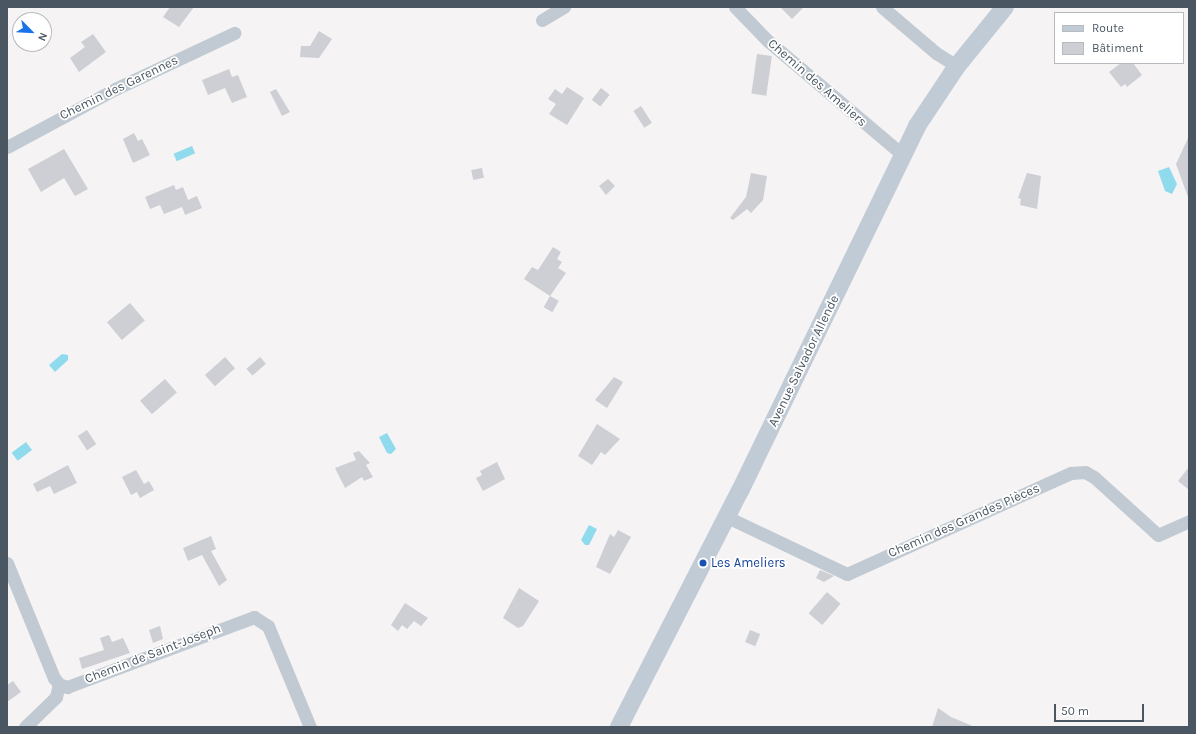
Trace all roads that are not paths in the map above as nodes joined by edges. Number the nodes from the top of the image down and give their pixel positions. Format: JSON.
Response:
{"nodes":[{"id":1,"x":564,"y":7,"type":"edge"},
{"id":2,"x":735,"y":7,"type":"edge"},
{"id":3,"x":882,"y":7,"type":"edge"},
{"id":4,"x":1005,"y":7,"type":"edge"},
{"id":5,"x":542,"y":20,"type":"dead end"},
{"id":6,"x":234,"y":33,"type":"dead end"},
{"id":7,"x":957,"y":66,"type":"junction"},
{"id":8,"x":7,"y":147,"type":"edge"},
{"id":9,"x":903,"y":155,"type":"junction"},
{"id":10,"x":727,"y":516,"type":"junction"},
{"id":11,"x":1189,"y":521,"type":"edge"},
{"id":12,"x":7,"y":563,"type":"edge"},
{"id":13,"x":59,"y":684,"type":"junction"},
{"id":14,"x":25,"y":727,"type":"edge"},
{"id":15,"x":310,"y":727,"type":"edge"},
{"id":16,"x":619,"y":727,"type":"edge"}],
"edges":[{"from":1,"to":5,"type":"street"},
{"from":2,"to":9,"type":"street","name":"Chemin des Ameliers"},
{"from":3,"to":7,"type":"street"},
{"from":4,"to":7,"type":"main road","name":"Avenue Salvador Allende"},
{"from":6,"to":8,"type":"street","name":"Chemin des Garennes"},
{"from":7,"to":9,"type":"main road","name":"Avenue Salvador Allende"},
{"from":9,"to":10,"type":"main road","name":"Avenue Salvador Allende"},
{"from":10,"to":11,"type":"street","name":"Chemin des Grandes Pièces"},
{"from":10,"to":16,"type":"main road","name":"Avenue Salvador Allende"},
{"from":12,"to":13,"type":"street"},
{"from":13,"to":14,"type":"street"},
{"from":13,"to":15,"type":"street","name":"Chemin de Saint-Joseph"}]}
